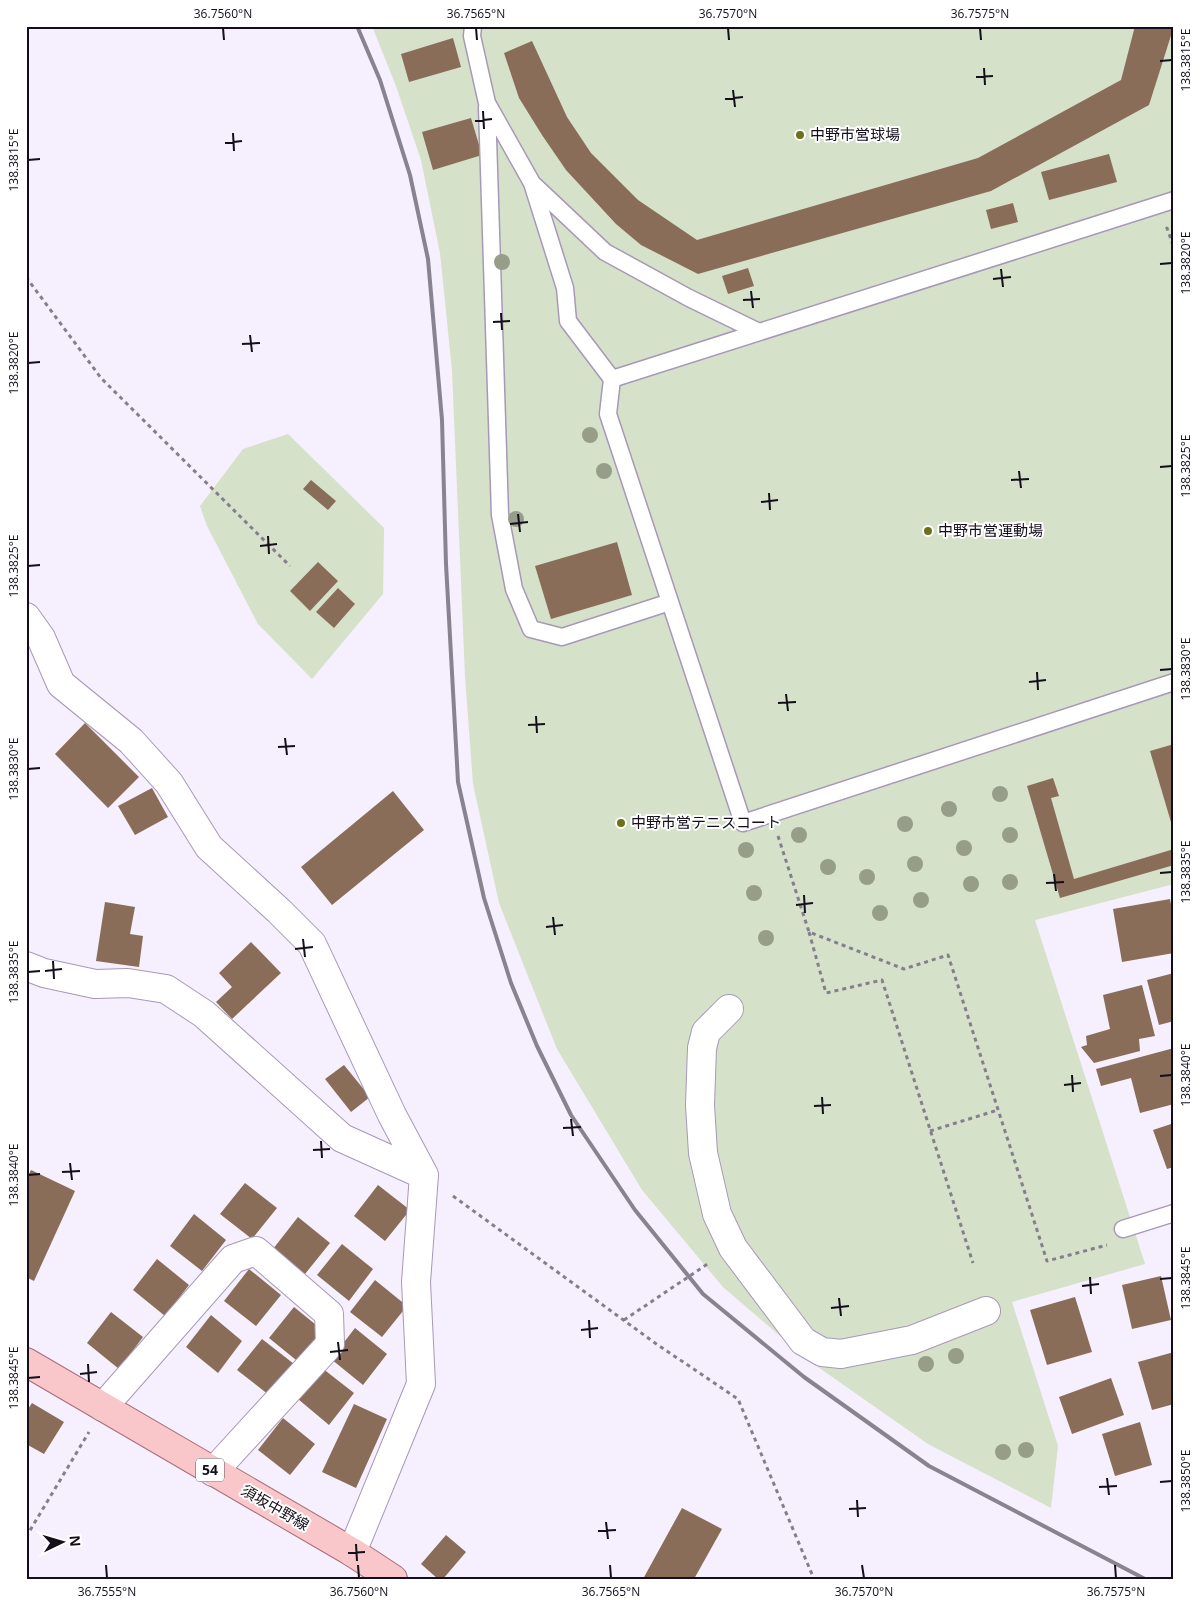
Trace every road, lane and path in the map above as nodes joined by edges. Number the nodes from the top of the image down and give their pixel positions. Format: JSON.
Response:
{"nodes":[{"id":1,"x":473,"y":26,"type":"edge"},
{"id":2,"x":487,"y":103,"type":"junction"},
{"id":3,"x":532,"y":183,"type":"junction"},
{"id":4,"x":1174,"y":200,"type":"edge"},
{"id":5,"x":26,"y":277,"type":"edge"},
{"id":6,"x":759,"y":332,"type":"junction"},
{"id":7,"x":612,"y":379,"type":"junction"},
{"id":8,"x":290,"y":566,"type":"dead end"},
{"id":9,"x":670,"y":602,"type":"junction"},
{"id":10,"x":26,"y":617,"type":"edge"},
{"id":11,"x":1174,"y":682,"type":"edge"},
{"id":12,"x":771,"y":814,"type":"junction"},
{"id":13,"x":809,"y":932,"type":"junction"},
{"id":14,"x":26,"y":966,"type":"edge"},
{"id":15,"x":729,"y":1009,"type":"dead end"},
{"id":16,"x":998,"y":1110,"type":"junction"},
{"id":17,"x":930,"y":1131,"type":"junction"},
{"id":18,"x":424,"y":1175,"type":"junction"},
{"id":19,"x":1174,"y":1213,"type":"edge"},
{"id":20,"x":1123,"y":1229,"type":"dead end"},
{"id":21,"x":1110,"y":1244,"type":"dead end"},
{"id":22,"x":733,"y":1248,"type":"junction"},
{"id":23,"x":973,"y":1263,"type":"dead end"},
{"id":24,"x":986,"y":1311,"type":"dead end"},
{"id":25,"x":624,"y":1320,"type":"junction"},
{"id":26,"x":26,"y":1362,"type":"edge"},
{"id":27,"x":103,"y":1407,"type":"junction"},
{"id":28,"x":213,"y":1472,"type":"junction"},
{"id":29,"x":26,"y":1537,"type":"edge"},
{"id":30,"x":352,"y":1552,"type":"junction"},
{"id":31,"x":393,"y":1579,"type":"edge"},
{"id":32,"x":814,"y":1579,"type":"edge"}],
"edges":[{"from":1,"to":2,"type":"lane"},
{"from":2,"to":3,"type":"lane"},
{"from":2,"to":9,"type":"lane"},
{"from":3,"to":6,"type":"lane"},
{"from":3,"to":7,"type":"lane"},
{"from":4,"to":6,"type":"lane"},
{"from":5,"to":8,"type":"path"},
{"from":6,"to":7,"type":"lane"},
{"from":7,"to":9,"type":"lane"},
{"from":9,"to":12,"type":"lane"},
{"from":10,"to":18,"type":"street"},
{"from":11,"to":12,"type":"lane"},
{"from":12,"to":13,"type":"path"},
{"from":13,"to":16,"type":"path"},
{"from":13,"to":17,"type":"path"},
{"from":14,"to":18,"type":"street"},
{"from":15,"to":22,"type":"street"},
{"from":16,"to":17,"type":"path"},
{"from":16,"to":21,"type":"path"},
{"from":17,"to":23,"type":"path"},
{"from":18,"to":25,"type":"path"},
{"from":18,"to":30,"type":"street"},
{"from":19,"to":20,"type":"lane"},
{"from":22,"to":24,"type":"street"},
{"from":22,"to":25,"type":"path"},
{"from":25,"to":32,"type":"path"},
{"from":26,"to":27,"type":"main road","name":"須坂中野線","number":"54"},
{"from":27,"to":28,"type":"main road","name":"須坂中野線","number":"54"},
{"from":27,"to":28,"type":"street"},
{"from":27,"to":29,"type":"path"},
{"from":28,"to":30,"type":"main road","name":"須坂中野線","number":"54"},
{"from":30,"to":31,"type":"main road","name":"須坂中野線","number":"54"}]}
